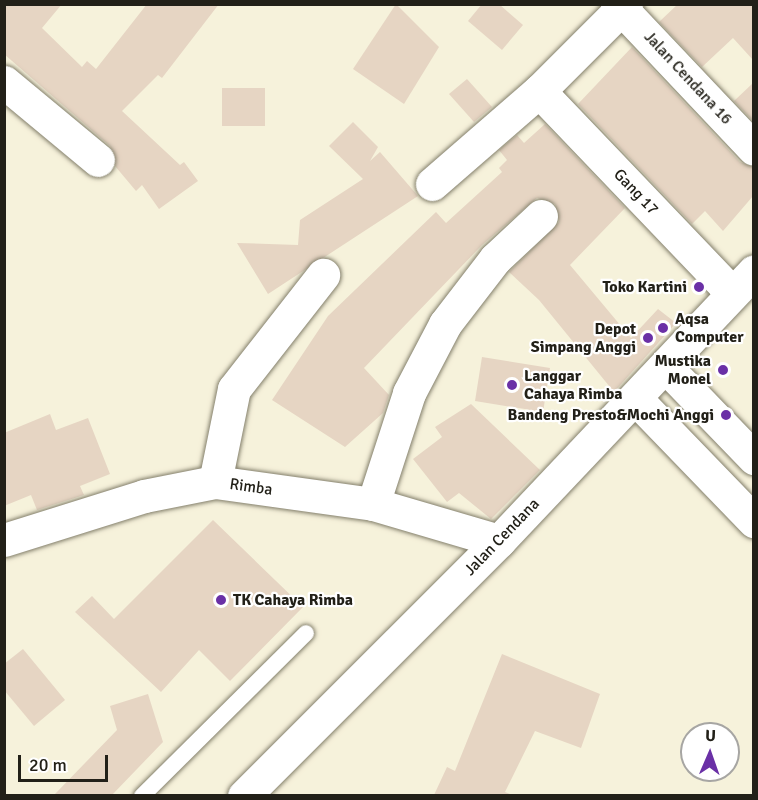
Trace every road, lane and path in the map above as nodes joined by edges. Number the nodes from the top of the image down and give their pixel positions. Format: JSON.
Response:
{"nodes":[{"id":1,"x":622,"y":6,"type":"edge"},
{"id":2,"x":4,"y":82,"type":"edge"},
{"id":3,"x":539,"y":91,"type":"junction"},
{"id":4,"x":753,"y":149,"type":"edge"},
{"id":5,"x":98,"y":160,"type":"dead end"},
{"id":6,"x":432,"y":184,"type":"dead end"},
{"id":7,"x":541,"y":216,"type":"dead end"},
{"id":8,"x":324,"y":275,"type":"dead end"},
{"id":9,"x":743,"y":282,"type":"edge"},
{"id":10,"x":666,"y":367,"type":"junction"},
{"id":11,"x":636,"y":399,"type":"junction"},
{"id":12,"x":753,"y":458,"type":"edge"},
{"id":13,"x":215,"y":483,"type":"junction"},
{"id":14,"x":373,"y":504,"type":"junction"},
{"id":15,"x":753,"y":521,"type":"edge"},
{"id":16,"x":4,"y":540,"type":"edge"},
{"id":17,"x":499,"y":541,"type":"junction"},
{"id":18,"x":306,"y":633,"type":"dead end"},
{"id":19,"x":142,"y":795,"type":"edge"},
{"id":20,"x":244,"y":795,"type":"edge"}],
"edges":[{"from":1,"to":3,"type":"street"},
{"from":1,"to":4,"type":"street","name":"Jalan Cendana 16"},
{"from":2,"to":5,"type":"street"},
{"from":3,"to":6,"type":"street"},
{"from":3,"to":9,"type":"street","name":"Gang 17"},
{"from":7,"to":14,"type":"street"},
{"from":8,"to":13,"type":"street"},
{"from":9,"to":10,"type":"street","name":"Jalan Cendana"},
{"from":10,"to":11,"type":"street","name":"Jalan Cendana"},
{"from":10,"to":12,"type":"street"},
{"from":11,"to":15,"type":"street"},
{"from":11,"to":17,"type":"street","name":"Jalan Cendana"},
{"from":13,"to":14,"type":"street","name":"Rimba"},
{"from":13,"to":16,"type":"street","name":"Rimba"},
{"from":14,"to":17,"type":"street","name":"Rimba"},
{"from":17,"to":20,"type":"street","name":"Jalan Cendana"},
{"from":18,"to":19,"type":"lane"}]}
